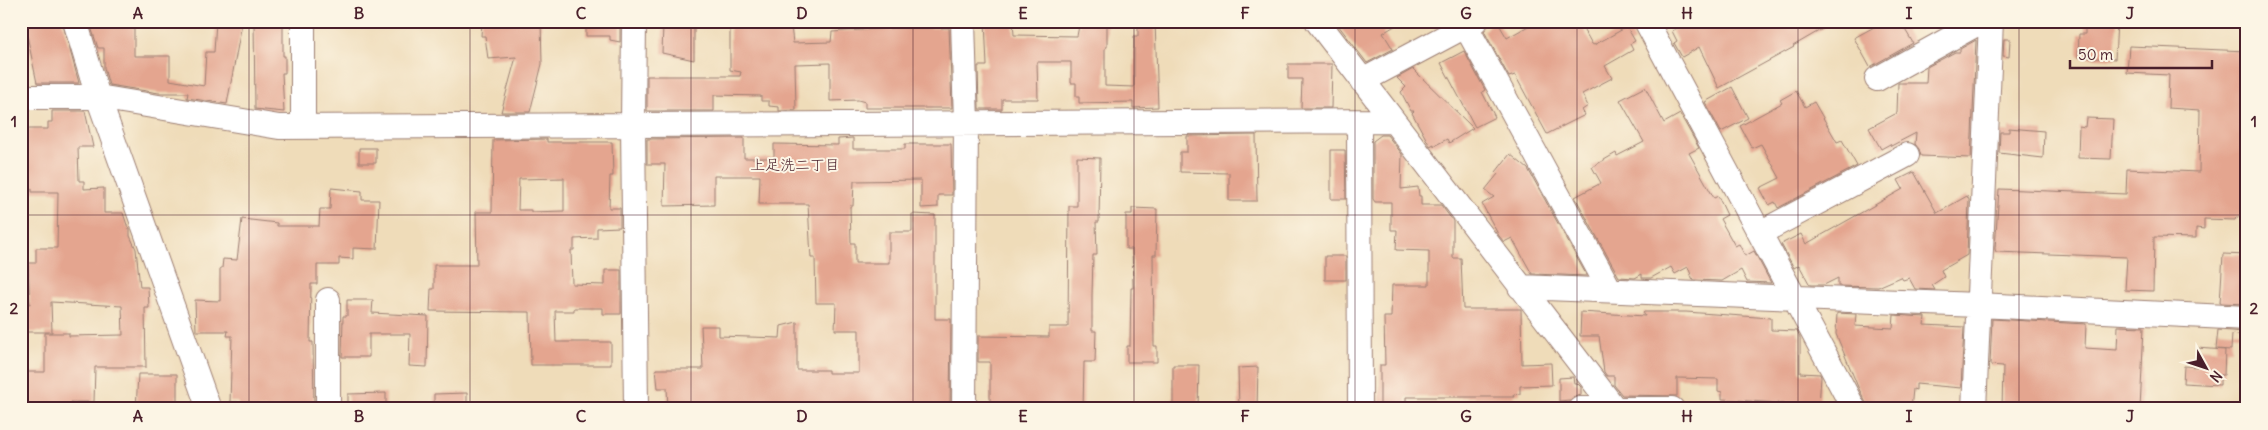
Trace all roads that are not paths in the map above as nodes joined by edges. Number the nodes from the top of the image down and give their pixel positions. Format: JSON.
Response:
{"nodes":[{"id":1,"x":76,"y":21,"type":"edge"},
{"id":2,"x":303,"y":21,"type":"edge"},
{"id":3,"x":634,"y":21,"type":"edge"},
{"id":4,"x":963,"y":21,"type":"edge"},
{"id":5,"x":1317,"y":21,"type":"edge"},
{"id":6,"x":1646,"y":21,"type":"edge"},
{"id":7,"x":1982,"y":21,"type":"edge"},
{"id":8,"x":1990,"y":21,"type":"edge"},
{"id":9,"x":1468,"y":23,"type":"edge"},
{"id":10,"x":1876,"y":79,"type":"dead end"},
{"id":11,"x":1362,"y":81,"type":"junction"},
{"id":12,"x":21,"y":97,"type":"edge"},
{"id":13,"x":98,"y":97,"type":"junction"},
{"id":14,"x":1392,"y":121,"type":"junction"},
{"id":15,"x":1359,"y":122,"type":"junction"},
{"id":16,"x":966,"y":123,"type":"junction"},
{"id":17,"x":633,"y":124,"type":"junction"},
{"id":18,"x":303,"y":127,"type":"junction"},
{"id":19,"x":1907,"y":155,"type":"dead end"},
{"id":20,"x":1760,"y":233,"type":"junction"},
{"id":21,"x":1520,"y":287,"type":"junction"},
{"id":22,"x":1610,"y":290,"type":"junction"},
{"id":23,"x":1794,"y":298,"type":"junction"},
{"id":24,"x":328,"y":300,"type":"dead end"},
{"id":25,"x":1978,"y":305,"type":"junction"},
{"id":26,"x":2247,"y":318,"type":"edge"},
{"id":27,"x":1614,"y":408,"type":"edge"},
{"id":28,"x":209,"y":409,"type":"edge"},
{"id":29,"x":328,"y":409,"type":"edge"},
{"id":30,"x":636,"y":409,"type":"edge"},
{"id":31,"x":964,"y":409,"type":"edge"},
{"id":32,"x":1360,"y":409,"type":"edge"},
{"id":33,"x":1580,"y":409,"type":"edge"},
{"id":34,"x":1672,"y":409,"type":"edge"},
{"id":35,"x":1854,"y":409,"type":"edge"},
{"id":36,"x":1974,"y":409,"type":"edge"}],
"edges":[{"from":1,"to":13,"type":"street"},
{"from":2,"to":18,"type":"street"},
{"from":3,"to":17,"type":"street"},
{"from":4,"to":16,"type":"street"},
{"from":5,"to":11,"type":"street"},
{"from":6,"to":20,"type":"street"},
{"from":7,"to":10,"type":"street"},
{"from":8,"to":25,"type":"street"},
{"from":9,"to":11,"type":"street"},
{"from":9,"to":22,"type":"street"},
{"from":11,"to":14,"type":"street"},
{"from":12,"to":13,"type":"street"},
{"from":13,"to":18,"type":"street"},
{"from":13,"to":28,"type":"street"},
{"from":14,"to":15,"type":"street"},
{"from":14,"to":21,"type":"street"},
{"from":15,"to":16,"type":"street"},
{"from":15,"to":32,"type":"street"},
{"from":16,"to":17,"type":"street"},
{"from":16,"to":31,"type":"street"},
{"from":17,"to":18,"type":"street"},
{"from":17,"to":30,"type":"street"},
{"from":19,"to":20,"type":"street"},
{"from":20,"to":23,"type":"street"},
{"from":21,"to":22,"type":"street"},
{"from":21,"to":27,"type":"street"},
{"from":22,"to":23,"type":"street"},
{"from":23,"to":25,"type":"street"},
{"from":23,"to":35,"type":"street"},
{"from":24,"to":29,"type":"street"},
{"from":25,"to":26,"type":"street"},
{"from":25,"to":36,"type":"street"},
{"from":27,"to":33,"type":"street"},
{"from":27,"to":34,"type":"street"}]}
